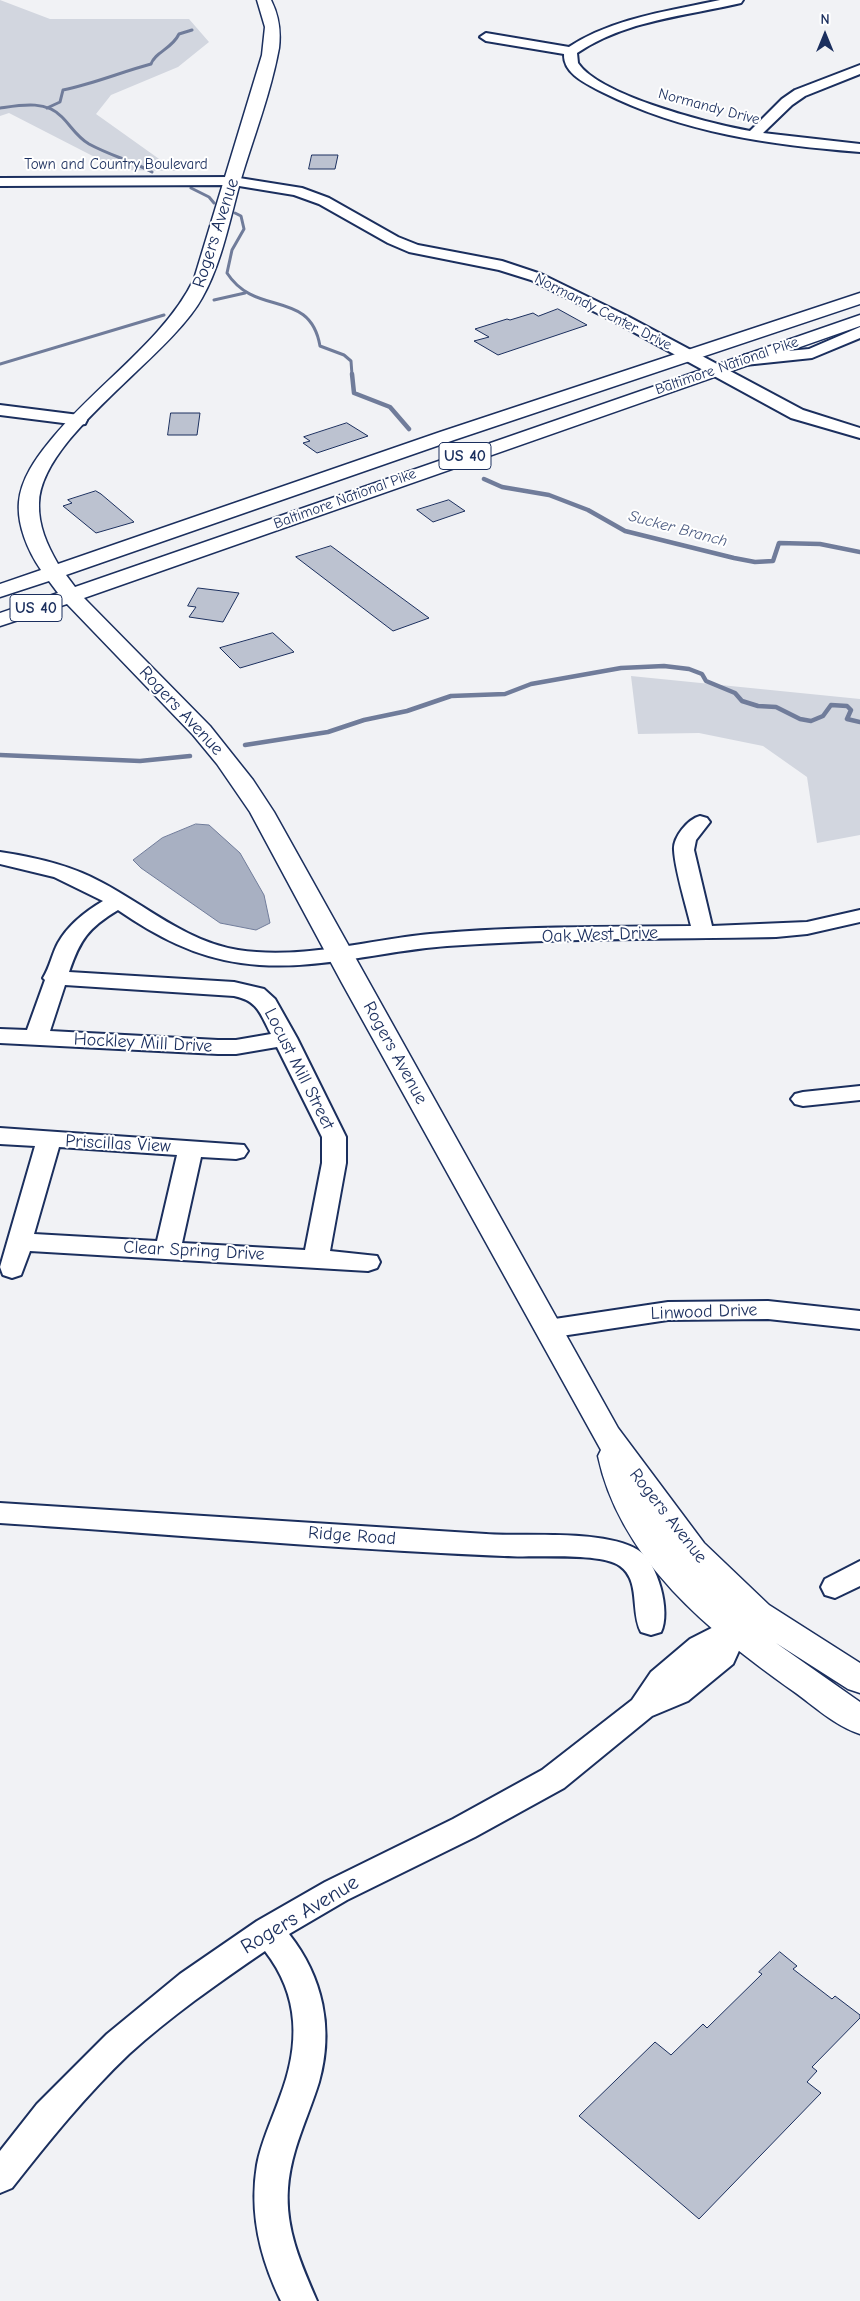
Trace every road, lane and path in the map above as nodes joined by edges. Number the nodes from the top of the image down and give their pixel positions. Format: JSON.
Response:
{"nodes":[{"id":1,"x":266,"y":0,"type":"edge"},
{"id":2,"x":736,"y":0,"type":"edge"},
{"id":3,"x":486,"y":37,"type":"dead end"},
{"id":4,"x":571,"y":51,"type":"junction"},
{"id":5,"x":860,"y":69,"type":"edge"},
{"id":6,"x":753,"y":136,"type":"junction"},
{"id":7,"x":860,"y":148,"type":"edge"},
{"id":8,"x":233,"y":181,"type":"junction"},
{"id":9,"x":0,"y":182,"type":"edge"},
{"id":10,"x":860,"y":298,"type":"edge"},
{"id":11,"x":860,"y":320,"type":"edge"},
{"id":12,"x":860,"y":332,"type":"edge"},
{"id":13,"x":689,"y":356,"type":"junction"},
{"id":14,"x":745,"y":360,"type":"junction"},
{"id":15,"x":716,"y":370,"type":"junction"},
{"id":16,"x":0,"y":410,"type":"edge"},
{"id":17,"x":79,"y":420,"type":"junction"},
{"id":18,"x":860,"y":433,"type":"edge"},
{"id":19,"x":53,"y":572,"type":"junction"},
{"id":20,"x":0,"y":590,"type":"edge"},
{"id":21,"x":72,"y":595,"type":"junction"},
{"id":22,"x":0,"y":620,"type":"edge"},
{"id":23,"x":700,"y":822,"type":"dead end"},
{"id":24,"x":0,"y":858,"type":"edge"},
{"id":25,"x":119,"y":900,"type":"junction"},
{"id":26,"x":860,"y":916,"type":"edge"},
{"id":27,"x":703,"y":932,"type":"junction"},
{"id":28,"x":340,"y":955,"type":"junction"},
{"id":29,"x":54,"y":978,"type":"junction"},
{"id":30,"x":0,"y":1036,"type":"edge"},
{"id":31,"x":36,"y":1038,"type":"junction"},
{"id":32,"x":286,"y":1038,"type":"junction"},
{"id":33,"x":860,"y":1093,"type":"edge"},
{"id":34,"x":803,"y":1098,"type":"dead end"},
{"id":35,"x":0,"y":1136,"type":"edge"},
{"id":36,"x":49,"y":1140,"type":"junction"},
{"id":37,"x":191,"y":1148,"type":"junction"},
{"id":38,"x":236,"y":1151,"type":"dead end"},
{"id":39,"x":20,"y":1242,"type":"junction"},
{"id":40,"x":168,"y":1249,"type":"junction"},
{"id":41,"x":316,"y":1259,"type":"junction"},
{"id":42,"x":368,"y":1262,"type":"dead end"},
{"id":43,"x":12,"y":1269,"type":"dead end"},
{"id":44,"x":860,"y":1320,"type":"edge"},
{"id":45,"x":548,"y":1329,"type":"junction"},
{"id":46,"x":0,"y":1513,"type":"edge"},
{"id":47,"x":860,"y":1572,"type":"edge"},
{"id":48,"x":835,"y":1587,"type":"dead end"},
{"id":49,"x":745,"y":1622,"type":"junction"},
{"id":50,"x":651,"y":1624,"type":"dead end"},
{"id":51,"x":860,"y":1680,"type":"edge"},
{"id":52,"x":860,"y":1720,"type":"edge"},
{"id":53,"x":268,"y":1931,"type":"junction"},
{"id":54,"x":0,"y":2176,"type":"edge"},
{"id":55,"x":299,"y":2301,"type":"edge"}],
"edges":[{"from":1,"to":8,"type":"main road","name":"Rogers Avenue"},
{"from":2,"to":4,"type":"street"},
{"from":3,"to":4,"type":"street"},
{"from":4,"to":6,"type":"street","name":"Normandy Drive"},
{"from":5,"to":6,"type":"street"},
{"from":6,"to":7,"type":"street","name":"Normandy Drive"},
{"from":8,"to":9,"type":"street","name":"Town and Country Boulevard"},
{"from":8,"to":13,"type":"street","name":"Normandy Center Drive"},
{"from":8,"to":17,"type":"main road","name":"Rogers Avenue"},
{"from":10,"to":13,"type":"main road","name":"Baltimore National Pike","number":"US 40"},
{"from":11,"to":14,"type":"main road","name":"Baltimore National Pike","number":"US 40"},
{"from":12,"to":14,"type":"street"},
{"from":13,"to":15,"type":"street","name":"Normandy Center Drive"},
{"from":13,"to":19,"type":"main road","name":"Baltimore National Pike","number":"US 40"},
{"from":14,"to":15,"type":"main road","name":"Baltimore National Pike","number":"US 40"},
{"from":15,"to":18,"type":"street","name":"Normandy Center Drive"},
{"from":15,"to":21,"type":"main road","name":"Baltimore National Pike","number":"US 40"},
{"from":16,"to":17,"type":"street"},
{"from":17,"to":19,"type":"main road","name":"Rogers Avenue"},
{"from":19,"to":20,"type":"main road","name":"Baltimore National Pike","number":"US 40"},
{"from":19,"to":21,"type":"main road","name":"Rogers Avenue"},
{"from":21,"to":22,"type":"main road","name":"Baltimore National Pike","number":"US 40"},
{"from":21,"to":28,"type":"main road","name":"Rogers Avenue"},
{"from":23,"to":27,"type":"street"},
{"from":24,"to":25,"type":"street","name":"Oak West Drive"},
{"from":25,"to":28,"type":"street","name":"Oak West Drive"},
{"from":25,"to":29,"type":"street"},
{"from":26,"to":27,"type":"street","name":"Oak West Drive"},
{"from":27,"to":28,"type":"street","name":"Oak West Drive"},
{"from":28,"to":45,"type":"main road","name":"Rogers Avenue"},
{"from":29,"to":31,"type":"street"},
{"from":29,"to":32,"type":"street","name":"Locust Mill Street"},
{"from":30,"to":31,"type":"street","name":"Hockley Mill Drive"},
{"from":31,"to":32,"type":"street","name":"Hockley Mill Drive"},
{"from":32,"to":41,"type":"street","name":"Locust Mill Street"},
{"from":33,"to":34,"type":"street"},
{"from":35,"to":36,"type":"street","name":"Priscillas View"},
{"from":36,"to":37,"type":"street","name":"Priscillas View"},
{"from":36,"to":39,"type":"street"},
{"from":37,"to":38,"type":"street","name":"Priscillas View"},
{"from":37,"to":40,"type":"street"},
{"from":39,"to":40,"type":"street","name":"Clear Spring Drive"},
{"from":39,"to":43,"type":"street"},
{"from":40,"to":41,"type":"street","name":"Clear Spring Drive"},
{"from":41,"to":42,"type":"street","name":"Clear Spring Drive"},
{"from":44,"to":45,"type":"street","name":"Linwood Drive"},
{"from":45,"to":49,"type":"main road","name":"Rogers Avenue"},
{"from":46,"to":50,"type":"street","name":"Ridge Road"},
{"from":47,"to":48,"type":"street"},
{"from":49,"to":51,"type":"main road"},
{"from":49,"to":52,"type":"main road"},
{"from":49,"to":53,"type":"street","name":"Rogers Avenue"},
{"from":53,"to":54,"type":"street","name":"Rogers Avenue"},
{"from":53,"to":55,"type":"street"}]}
